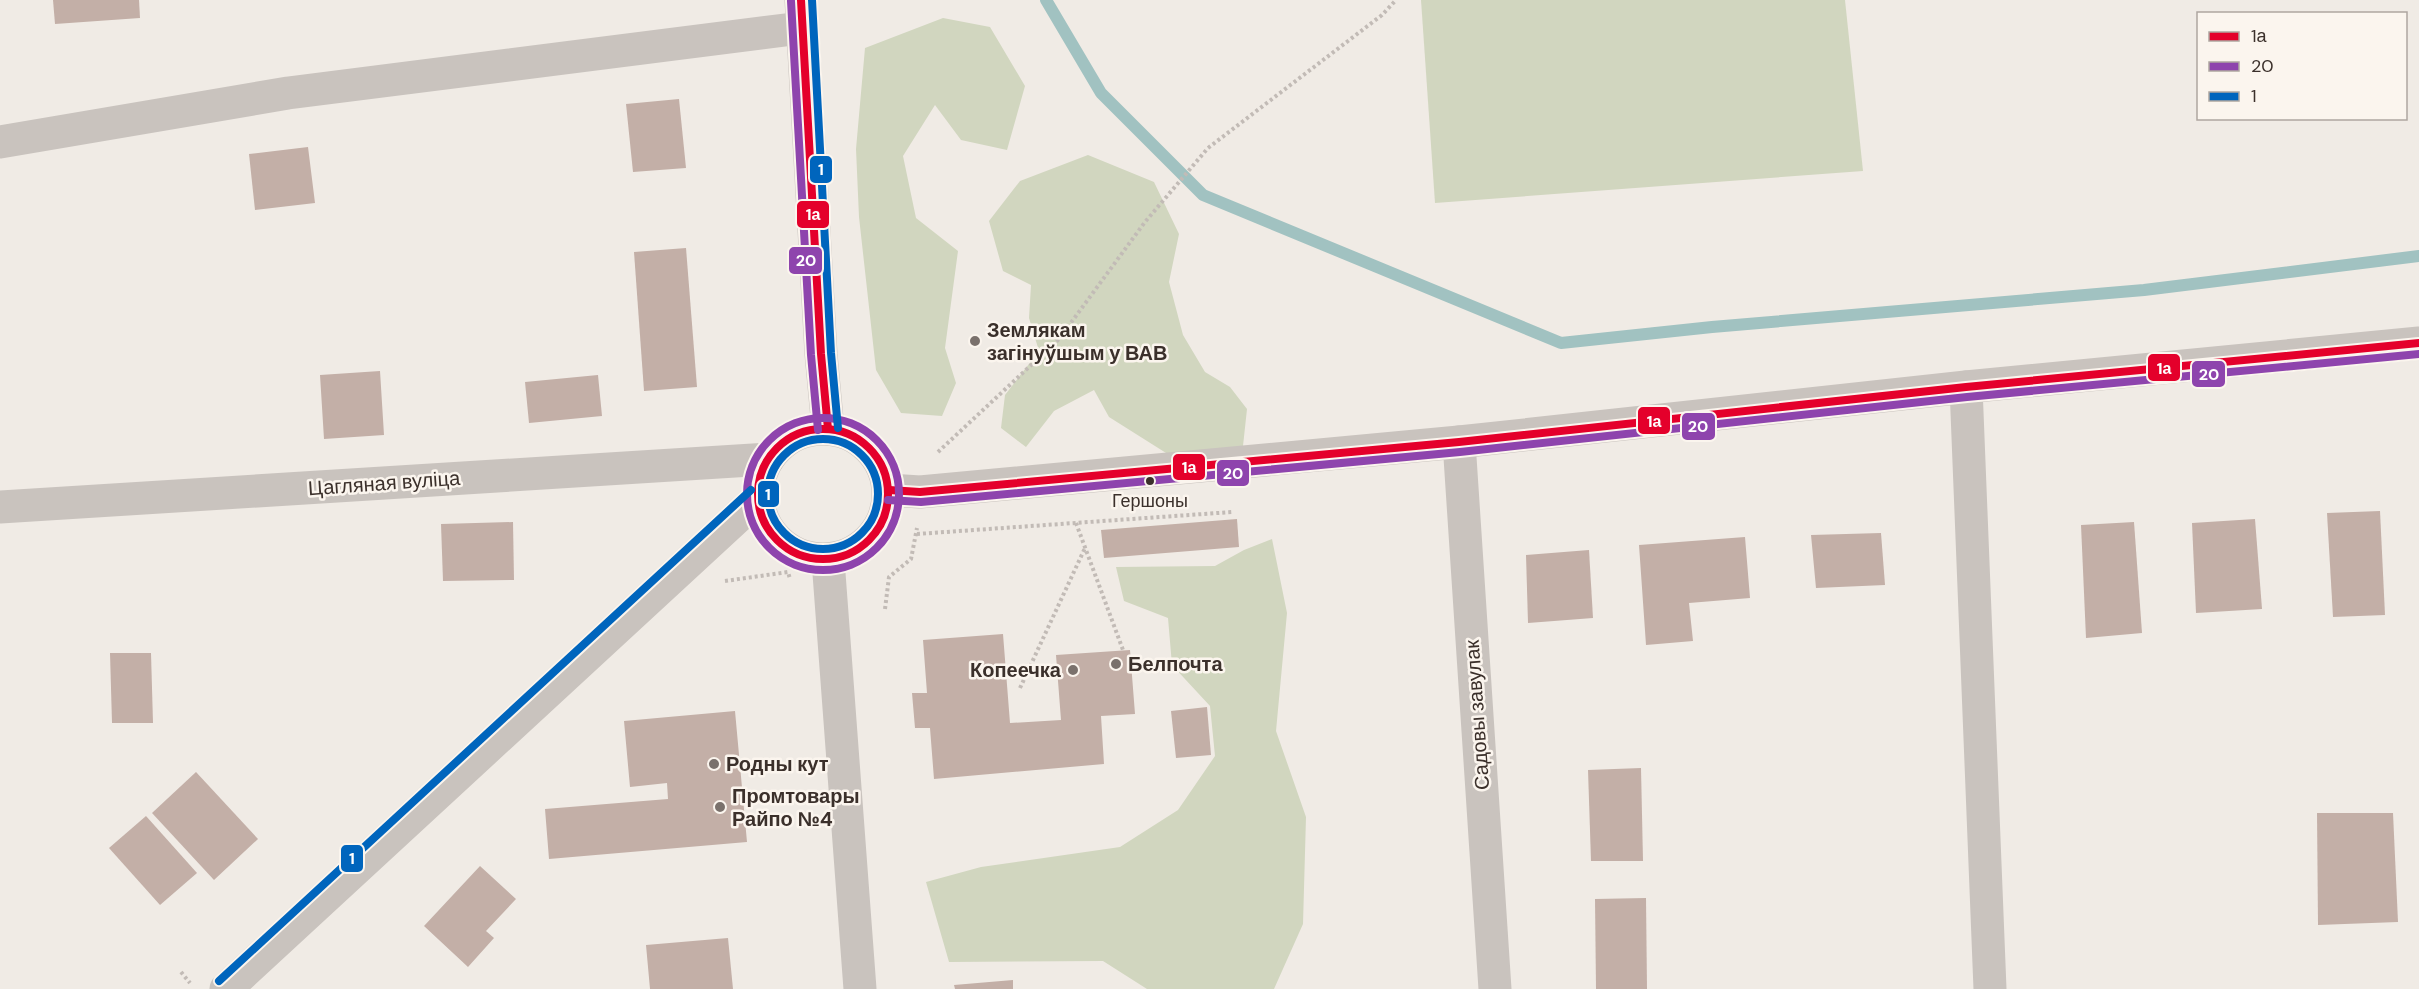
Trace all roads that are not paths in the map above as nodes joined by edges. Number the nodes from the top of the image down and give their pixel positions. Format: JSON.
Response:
{"nodes":[{"id":1,"x":801,"y":14,"type":"edge"},
{"id":2,"x":0,"y":142,"type":"edge"},
{"id":3,"x":2419,"y":343,"type":"edge"},
{"id":4,"x":1966,"y":387,"type":"junction"},
{"id":5,"x":828,"y":429,"type":"junction"},
{"id":6,"x":1459,"y":441,"type":"junction"},
{"id":7,"x":768,"y":459,"type":"junction"},
{"id":8,"x":905,"y":491,"type":"junction"},
{"id":9,"x":758,"y":498,"type":"junction"},
{"id":10,"x":0,"y":507,"type":"edge"},
{"id":11,"x":828,"y":560,"type":"junction"},
{"id":12,"x":226,"y":989,"type":"edge"},
{"id":13,"x":860,"y":989,"type":"edge"},
{"id":14,"x":1495,"y":989,"type":"edge"},
{"id":15,"x":1990,"y":989,"type":"edge"}],
"edges":[{"from":1,"to":2,"type":"street"},
{"from":1,"to":5,"type":"street"},
{"from":3,"to":4,"type":"street"},
{"from":4,"to":6,"type":"street"},
{"from":4,"to":15,"type":"street"},
{"from":5,"to":7,"type":"street"},
{"from":5,"to":8,"type":"street"},
{"from":6,"to":8,"type":"street"},
{"from":6,"to":14,"type":"street","name":"Садовы завулак"},
{"from":7,"to":9,"type":"street"},
{"from":7,"to":10,"type":"street","name":"Цагляная вуліца"},
{"from":8,"to":11,"type":"street"},
{"from":9,"to":11,"type":"street"},
{"from":9,"to":12,"type":"street"},
{"from":11,"to":13,"type":"street"}]}
